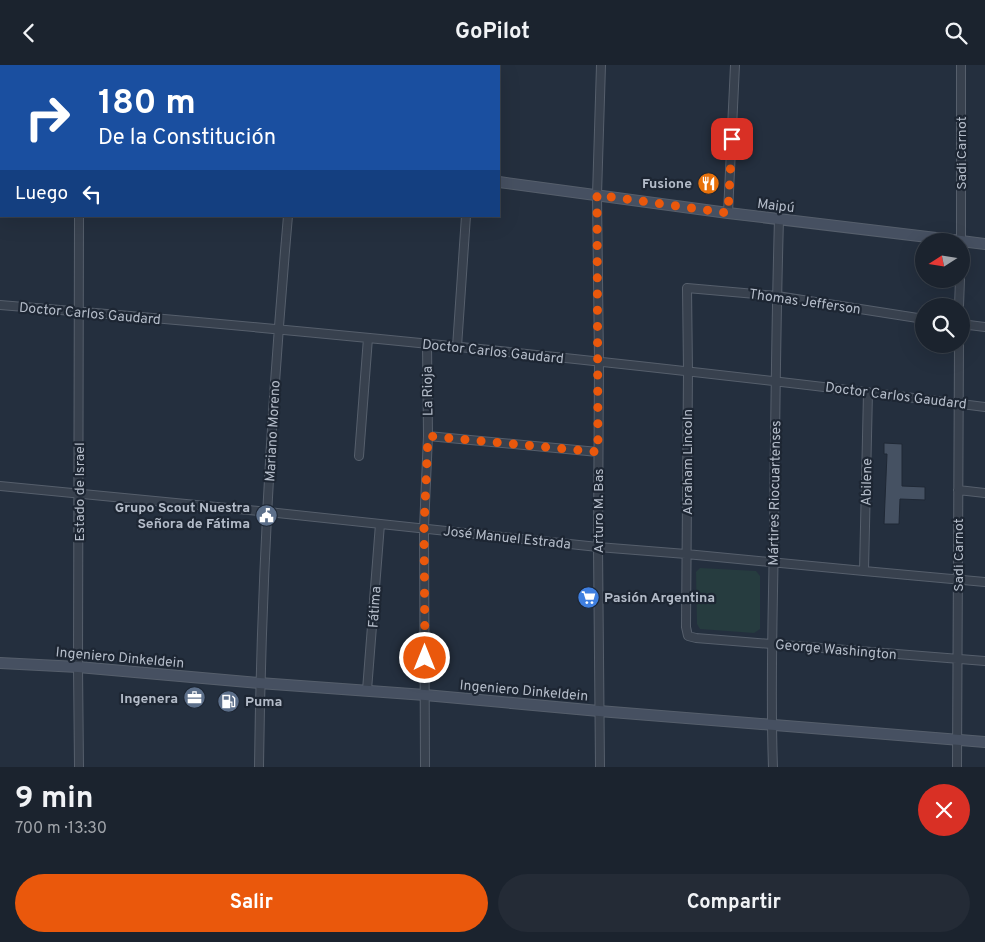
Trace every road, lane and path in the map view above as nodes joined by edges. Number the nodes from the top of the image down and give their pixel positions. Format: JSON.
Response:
{"nodes":[{"id":1,"x":601,"y":65,"type":"edge"},
{"id":2,"x":735,"y":65,"type":"edge"},
{"id":3,"x":961,"y":65,"type":"edge"},
{"id":4,"x":500,"y":182,"type":"edge"},
{"id":5,"x":597,"y":195,"type":"junction"},
{"id":6,"x":728,"y":213,"type":"junction"},
{"id":7,"x":79,"y":217,"type":"edge"},
{"id":8,"x":288,"y":217,"type":"edge"},
{"id":9,"x":466,"y":217,"type":"edge"},
{"id":10,"x":779,"y":219,"type":"junction"},
{"id":11,"x":961,"y":233,"type":"edge"},
{"id":12,"x":915,"y":235,"type":"edge"},
{"id":13,"x":970,"y":242,"type":"edge"},
{"id":14,"x":985,"y":244,"type":"edge"},
{"id":15,"x":687,"y":289,"type":"joint"},
{"id":16,"x":777,"y":296,"type":"junction"},
{"id":17,"x":0,"y":305,"type":"edge"},
{"id":18,"x":79,"y":311,"type":"junction"},
{"id":19,"x":915,"y":318,"type":"edge"},
{"id":20,"x":970,"y":325,"type":"edge"},
{"id":21,"x":985,"y":327,"type":"edge"},
{"id":22,"x":278,"y":330,"type":"junction"},
{"id":23,"x":368,"y":338,"type":"junction"},
{"id":24,"x":426,"y":344,"type":"junction"},
{"id":25,"x":457,"y":347,"type":"junction"},
{"id":26,"x":959,"y":353,"type":"edge"},
{"id":27,"x":599,"y":361,"type":"junction"},
{"id":28,"x":688,"y":371,"type":"junction"},
{"id":29,"x":776,"y":380,"type":"junction"},
{"id":30,"x":868,"y":392,"type":"junction"},
{"id":31,"x":959,"y":403,"type":"junction"},
{"id":32,"x":985,"y":407,"type":"edge"},
{"id":33,"x":428,"y":436,"type":"junction"},
{"id":34,"x":598,"y":452,"type":"junction"},
{"id":35,"x":359,"y":456,"type":"dead end"},
{"id":36,"x":0,"y":486,"type":"edge"},
{"id":37,"x":958,"y":490,"type":"junction"},
{"id":38,"x":79,"y":493,"type":"junction"},
{"id":39,"x":985,"y":493,"type":"edge"},
{"id":40,"x":268,"y":511,"type":"junction"},
{"id":41,"x":380,"y":524,"type":"junction"},
{"id":42,"x":424,"y":528,"type":"junction"},
{"id":43,"x":598,"y":547,"type":"junction"},
{"id":44,"x":686,"y":553,"type":"junction"},
{"id":45,"x":773,"y":562,"type":"junction"},
{"id":46,"x":864,"y":571,"type":"junction"},
{"id":47,"x":957,"y":579,"type":"junction"},
{"id":48,"x":985,"y":582,"type":"edge"},
{"id":49,"x":688,"y":636,"type":"joint"},
{"id":50,"x":772,"y":644,"type":"junction"},
{"id":51,"x":957,"y":659,"type":"junction"},
{"id":52,"x":985,"y":661,"type":"edge"},
{"id":53,"x":0,"y":663,"type":"edge"},
{"id":54,"x":78,"y":667,"type":"junction"},
{"id":55,"x":260,"y":683,"type":"junction"},
{"id":56,"x":367,"y":691,"type":"junction"},
{"id":57,"x":425,"y":695,"type":"junction"},
{"id":58,"x":599,"y":711,"type":"junction"},
{"id":59,"x":772,"y":725,"type":"junction"},
{"id":60,"x":957,"y":739,"type":"junction"},
{"id":61,"x":985,"y":741,"type":"edge"},
{"id":62,"x":79,"y":767,"type":"edge"},
{"id":63,"x":258,"y":767,"type":"edge"},
{"id":64,"x":425,"y":767,"type":"edge"},
{"id":65,"x":600,"y":767,"type":"edge"},
{"id":66,"x":773,"y":767,"type":"edge"},
{"id":67,"x":956,"y":767,"type":"edge"}],
"edges":[{"from":1,"to":5,"type":"street","name":"Arturo M. Bas"},
{"from":2,"to":6,"type":"street"},
{"from":3,"to":11,"type":"street","name":"Sadi Carnot"},
{"from":4,"to":5,"type":"main road","name":"Maipú"},
{"from":5,"to":6,"type":"main road","name":"Maipú"},
{"from":5,"to":27,"type":"street","name":"Arturo M. Bas"},
{"from":6,"to":10,"type":"main road","name":"Maipú"},
{"from":7,"to":18,"type":"street","name":"Estado de Israel"},
{"from":8,"to":22,"type":"street","name":"Mariano Moreno"},
{"from":9,"to":25,"type":"street"},
{"from":10,"to":12,"type":"main road","name":"Maipú"},
{"from":10,"to":16,"type":"street","name":"Mártires Riocuartenses"},
{"from":13,"to":14,"type":"main road","name":"Maipú"},
{"from":15,"to":16,"type":"street","name":"Thomas Jefferson"},
{"from":15,"to":28,"type":"street","name":"Abraham Lincoln"},
{"from":16,"to":19,"type":"street","name":"Thomas Jefferson"},
{"from":16,"to":29,"type":"street","name":"Mártires Riocuartenses"},
{"from":17,"to":18,"type":"street","name":"Doctor Carlos Gaudard"},
{"from":18,"to":22,"type":"street","name":"Doctor Carlos Gaudard"},
{"from":18,"to":38,"type":"street","name":"Estado de Israel"},
{"from":20,"to":21,"type":"street"},
{"from":22,"to":23,"type":"street","name":"Doctor Carlos Gaudard"},
{"from":22,"to":40,"type":"street","name":"Mariano Moreno"},
{"from":23,"to":24,"type":"street","name":"Doctor Carlos Gaudard"},
{"from":23,"to":35,"type":"street"},
{"from":24,"to":25,"type":"street","name":"Doctor Carlos Gaudard"},
{"from":24,"to":33,"type":"street","name":"La Rioja"},
{"from":25,"to":27,"type":"street","name":"Doctor Carlos Gaudard"},
{"from":26,"to":31,"type":"street","name":"Sadi Carnot"},
{"from":27,"to":28,"type":"street","name":"Doctor Carlos Gaudard"},
{"from":27,"to":34,"type":"street","name":"Arturo M. Bas"},
{"from":28,"to":29,"type":"street","name":"Doctor Carlos Gaudard"},
{"from":28,"to":44,"type":"street","name":"Abraham Lincoln"},
{"from":29,"to":30,"type":"street","name":"Doctor Carlos Gaudard"},
{"from":29,"to":45,"type":"street","name":"Mártires Riocuartenses"},
{"from":30,"to":31,"type":"street","name":"Doctor Carlos Gaudard"},
{"from":30,"to":46,"type":"street","name":"Abilene"},
{"from":31,"to":32,"type":"street","name":"Doctor Carlos Gaudard"},
{"from":31,"to":37,"type":"street","name":"Sadi Carnot"},
{"from":33,"to":34,"type":"street"},
{"from":33,"to":42,"type":"street","name":"La Rioja"},
{"from":34,"to":43,"type":"street","name":"Arturo M. Bas"},
{"from":36,"to":38,"type":"street","name":"José Manuel Estrada"},
{"from":37,"to":39,"type":"street"},
{"from":37,"to":47,"type":"street","name":"Sadi Carnot"},
{"from":38,"to":40,"type":"street","name":"José Manuel Estrada"},
{"from":38,"to":54,"type":"street","name":"Estado de Israel"},
{"from":40,"to":41,"type":"street","name":"José Manuel Estrada"},
{"from":40,"to":55,"type":"street","name":"Mariano Moreno"},
{"from":41,"to":42,"type":"street","name":"José Manuel Estrada"},
{"from":41,"to":56,"type":"street","name":"Fátima"},
{"from":42,"to":43,"type":"street","name":"José Manuel Estrada"},
{"from":42,"to":57,"type":"street","name":"La Rioja"},
{"from":43,"to":44,"type":"street","name":"José Manuel Estrada"},
{"from":43,"to":58,"type":"street","name":"Arturo M. Bas"},
{"from":44,"to":45,"type":"street","name":"José Manuel Estrada"},
{"from":44,"to":49,"type":"street","name":"Abraham Lincoln"},
{"from":45,"to":46,"type":"street","name":"José Manuel Estrada"},
{"from":45,"to":50,"type":"street","name":"Mártires Riocuartenses"},
{"from":46,"to":47,"type":"street","name":"José Manuel Estrada"},
{"from":47,"to":48,"type":"street","name":"José Manuel Estrada"},
{"from":47,"to":51,"type":"street","name":"Sadi Carnot"},
{"from":49,"to":50,"type":"street","name":"George Washington"},
{"from":50,"to":51,"type":"street","name":"George Washington"},
{"from":50,"to":59,"type":"street","name":"Mártires Riocuartenses"},
{"from":51,"to":52,"type":"street","name":"George Washington"},
{"from":51,"to":60,"type":"street","name":"Sadi Carnot"},
{"from":53,"to":54,"type":"main road","name":"Ingeniero Dinkeldein"},
{"from":54,"to":55,"type":"main road","name":"Ingeniero Dinkeldein"},
{"from":54,"to":62,"type":"street","name":"Estado de Israel"},
{"from":55,"to":56,"type":"main road","name":"Ingeniero Dinkeldein"},
{"from":55,"to":63,"type":"street","name":"Mariano Moreno"},
{"from":56,"to":57,"type":"main road","name":"Ingeniero Dinkeldein"},
{"from":57,"to":58,"type":"main road","name":"Ingeniero Dinkeldein"},
{"from":57,"to":64,"type":"street","name":"La Rioja"},
{"from":58,"to":59,"type":"main road","name":"Ingeniero Dinkeldein"},
{"from":58,"to":65,"type":"street","name":"Arturo M. Bas"},
{"from":59,"to":60,"type":"main road","name":"Ingeniero Dinkeldein"},
{"from":59,"to":66,"type":"street","name":"Mártires Riocuartenses"},
{"from":60,"to":61,"type":"main road","name":"Ingeniero Dinkeldein"},
{"from":60,"to":67,"type":"street","name":"Sadi Carnot"}]}
